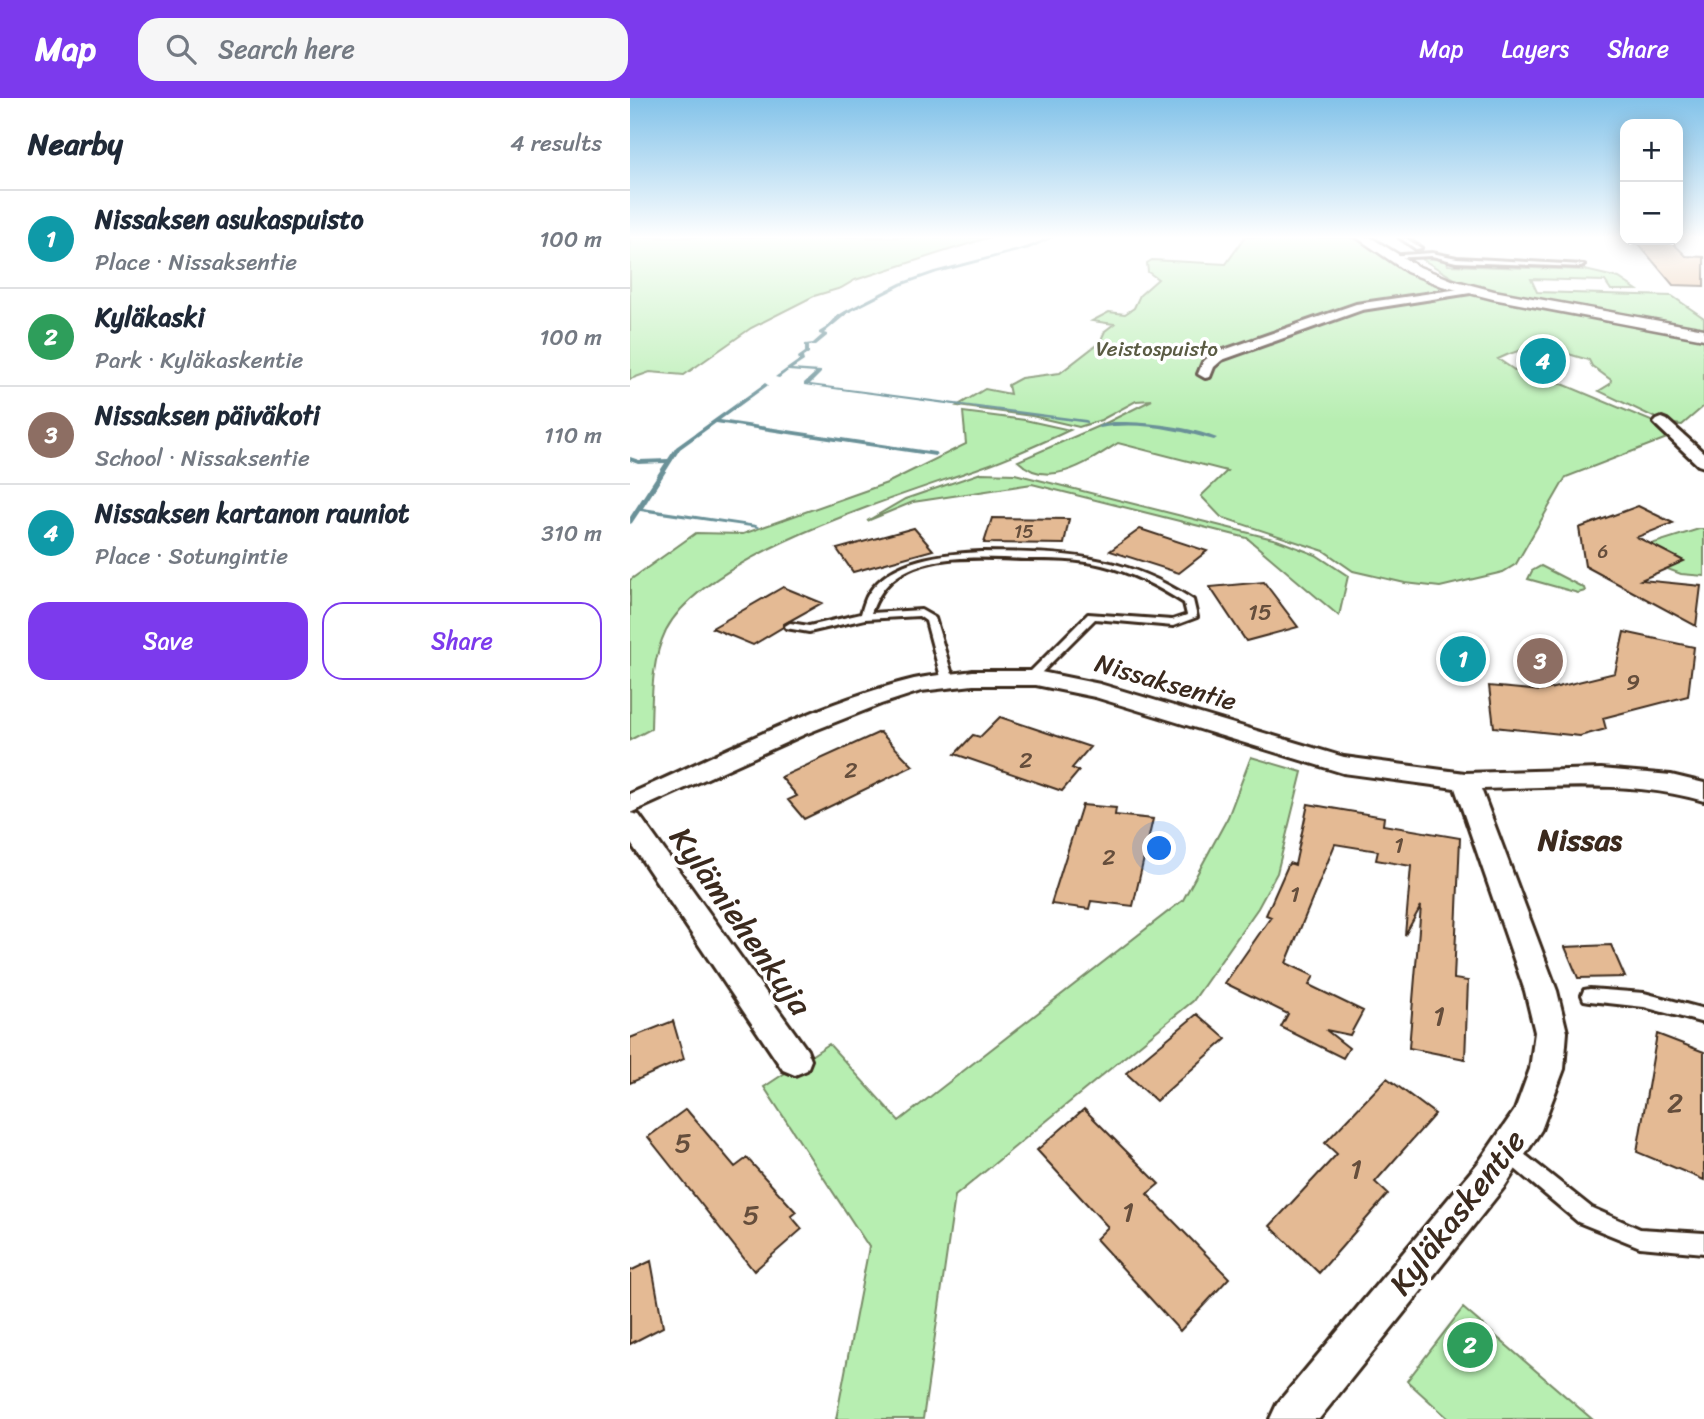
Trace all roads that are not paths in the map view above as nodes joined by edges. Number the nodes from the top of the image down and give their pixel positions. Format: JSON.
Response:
{"nodes":[{"id":1,"x":1416,"y":299,"type":"edge"},
{"id":2,"x":1518,"y":299,"type":"edge"},
{"id":3,"x":1704,"y":334,"type":"edge"},
{"id":4,"x":1205,"y":374,"type":"dead end"},
{"id":5,"x":1661,"y":423,"type":"dead end"},
{"id":6,"x":1703,"y":461,"type":"edge"},
{"id":7,"x":864,"y":616,"type":"junction"},
{"id":8,"x":790,"y":626,"type":"dead end"},
{"id":9,"x":1030,"y":678,"type":"junction"},
{"id":10,"x":948,"y":681,"type":"junction"},
{"id":11,"x":1465,"y":781,"type":"junction"},
{"id":12,"x":1704,"y":792,"type":"edge"},
{"id":13,"x":630,"y":804,"type":"edge"},
{"id":14,"x":630,"y":821,"type":"edge"},
{"id":15,"x":1590,"y":995,"type":"dead end"},
{"id":16,"x":1704,"y":1016,"type":"edge"},
{"id":17,"x":795,"y":1060,"type":"dead end"},
{"id":18,"x":1507,"y":1151,"type":"junction"},
{"id":19,"x":1704,"y":1243,"type":"edge"},
{"id":20,"x":1292,"y":1419,"type":"edge"}],
"edges":[{"from":1,"to":4,"type":"street"},
{"from":2,"to":3,"type":"street"},
{"from":5,"to":6,"type":"street"},
{"from":7,"to":8,"type":"lane"},
{"from":7,"to":9,"type":"lane"},
{"from":7,"to":10,"type":"lane"},
{"from":9,"to":10,"type":"street","name":"Nissaksentie"},
{"from":9,"to":11,"type":"street","name":"Nissaksentie"},
{"from":10,"to":13,"type":"street","name":"Nissaksentie"},
{"from":11,"to":12,"type":"street","name":"Nissaksentie"},
{"from":11,"to":18,"type":"street","name":"Kyläkaskentie"},
{"from":14,"to":17,"type":"street","name":"Kylämiehenkuja"},
{"from":15,"to":16,"type":"lane"},
{"from":18,"to":19,"type":"lane"},
{"from":18,"to":20,"type":"street","name":"Kyläkaskentie"}]}
